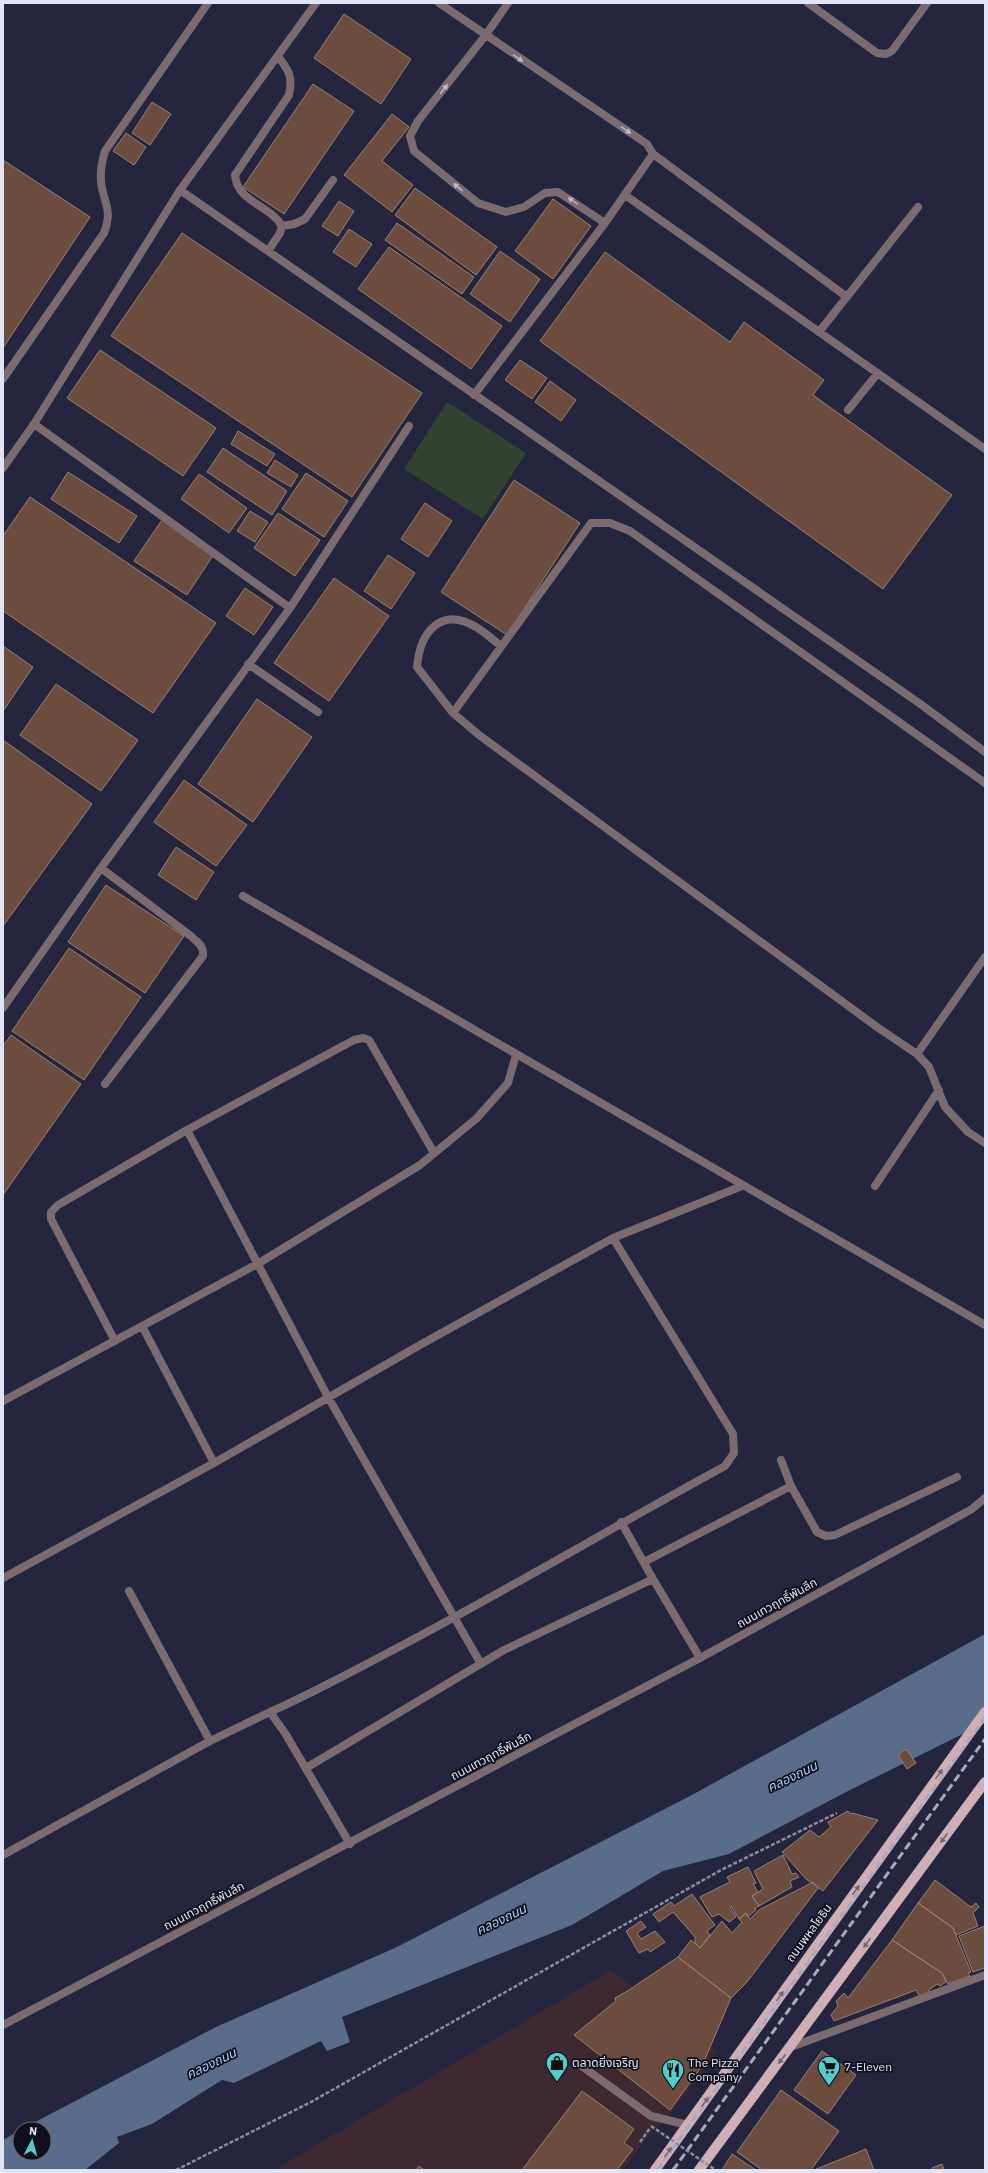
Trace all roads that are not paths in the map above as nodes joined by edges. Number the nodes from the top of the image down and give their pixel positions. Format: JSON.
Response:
{"nodes":[{"id":1,"x":208,"y":3,"type":"edge"},
{"id":2,"x":316,"y":3,"type":"edge"},
{"id":3,"x":439,"y":3,"type":"edge"},
{"id":4,"x":508,"y":3,"type":"edge"},
{"id":5,"x":808,"y":3,"type":"edge"},
{"id":6,"x":927,"y":3,"type":"edge"},
{"id":7,"x":485,"y":36,"type":"junction"},
{"id":8,"x":278,"y":56,"type":"junction"},
{"id":9,"x":653,"y":154,"type":"junction"},
{"id":10,"x":333,"y":180,"type":"dead end"},
{"id":11,"x":180,"y":190,"type":"junction"},
{"id":12,"x":625,"y":195,"type":"junction"},
{"id":13,"x":918,"y":207,"type":"dead end"},
{"id":14,"x":605,"y":223,"type":"junction"},
{"id":15,"x":282,"y":226,"type":"junction"},
{"id":16,"x":268,"y":251,"type":"junction"},
{"id":17,"x":847,"y":297,"type":"junction"},
{"id":18,"x":819,"y":332,"type":"junction"},
{"id":19,"x":878,"y":373,"type":"junction"},
{"id":20,"x":3,"y":379,"type":"edge"},
{"id":21,"x":474,"y":395,"type":"junction"},
{"id":22,"x":848,"y":410,"type":"dead end"},
{"id":23,"x":34,"y":424,"type":"junction"},
{"id":24,"x":409,"y":426,"type":"dead end"},
{"id":25,"x":985,"y":449,"type":"edge"},
{"id":26,"x":3,"y":468,"type":"edge"},
{"id":27,"x":290,"y":608,"type":"junction"},
{"id":28,"x":501,"y":646,"type":"junction"},
{"id":29,"x":248,"y":664,"type":"junction"},
{"id":30,"x":318,"y":712,"type":"dead end"},
{"id":31,"x":453,"y":713,"type":"junction"},
{"id":32,"x":985,"y":752,"type":"edge"},
{"id":33,"x":985,"y":783,"type":"edge"},
{"id":34,"x":101,"y":868,"type":"junction"},
{"id":35,"x":243,"y":896,"type":"dead end"},
{"id":36,"x":985,"y":958,"type":"edge"},
{"id":37,"x":3,"y":1008,"type":"edge"},
{"id":38,"x":917,"y":1054,"type":"junction"},
{"id":39,"x":516,"y":1055,"type":"junction"},
{"id":40,"x":105,"y":1084,"type":"dead end"},
{"id":41,"x":939,"y":1090,"type":"junction"},
{"id":42,"x":187,"y":1130,"type":"junction"},
{"id":43,"x":985,"y":1143,"type":"edge"},
{"id":44,"x":434,"y":1153,"type":"junction"},
{"id":45,"x":742,"y":1186,"type":"junction"},
{"id":46,"x":875,"y":1186,"type":"dead end"},
{"id":47,"x":613,"y":1238,"type":"junction"},
{"id":48,"x":259,"y":1263,"type":"junction"},
{"id":49,"x":985,"y":1325,"type":"edge"},
{"id":50,"x":142,"y":1326,"type":"junction"},
{"id":51,"x":114,"y":1341,"type":"junction"},
{"id":52,"x":328,"y":1398,"type":"junction"},
{"id":53,"x":3,"y":1401,"type":"edge"},
{"id":54,"x":781,"y":1460,"type":"dead end"},
{"id":55,"x":214,"y":1464,"type":"junction"},
{"id":56,"x":957,"y":1477,"type":"dead end"},
{"id":57,"x":791,"y":1486,"type":"junction"},
{"id":58,"x":985,"y":1498,"type":"edge"},
{"id":59,"x":621,"y":1522,"type":"junction"},
{"id":60,"x":644,"y":1562,"type":"junction"},
{"id":61,"x":3,"y":1578,"type":"edge"},
{"id":62,"x":653,"y":1579,"type":"junction"},
{"id":63,"x":129,"y":1591,"type":"dead end"},
{"id":64,"x":453,"y":1618,"type":"junction"},
{"id":65,"x":700,"y":1658,"type":"junction"},
{"id":66,"x":481,"y":1664,"type":"junction"},
{"id":67,"x":270,"y":1712,"type":"junction"},
{"id":68,"x":985,"y":1712,"type":"edge"},
{"id":69,"x":210,"y":1741,"type":"junction"},
{"id":70,"x":306,"y":1768,"type":"junction"},
{"id":71,"x":985,"y":1782,"type":"edge"},
{"id":72,"x":350,"y":1844,"type":"junction"},
{"id":73,"x":3,"y":1855,"type":"edge"},
{"id":74,"x":985,"y":1975,"type":"edge"},
{"id":75,"x":3,"y":2025,"type":"edge"},
{"id":76,"x":791,"y":2047,"type":"junction"},
{"id":77,"x":583,"y":2066,"type":"dead end"},
{"id":78,"x":688,"y":2125,"type":"junction"},
{"id":79,"x":655,"y":2170,"type":"edge"},
{"id":80,"x":699,"y":2170,"type":"edge"}],
"edges":[{"from":1,"to":20,"type":"street"},
{"from":2,"to":8,"type":"street"},
{"from":3,"to":7,"type":"street"},
{"from":4,"to":7,"type":"street"},
{"from":5,"to":6,"type":"street"},
{"from":7,"to":9,"type":"street","one_way":true},
{"from":14,"to":7,"type":"street","one_way":true},
{"from":8,"to":11,"type":"street"},
{"from":8,"to":15,"type":"street"},
{"from":9,"to":12,"type":"street"},
{"from":9,"to":17,"type":"street"},
{"from":10,"to":15,"type":"street"},
{"from":11,"to":16,"type":"street"},
{"from":11,"to":23,"type":"street"},
{"from":12,"to":14,"type":"street"},
{"from":12,"to":18,"type":"street"},
{"from":13,"to":17,"type":"street"},
{"from":14,"to":21,"type":"street"},
{"from":15,"to":16,"type":"street"},
{"from":16,"to":21,"type":"street"},
{"from":17,"to":18,"type":"street"},
{"from":18,"to":19,"type":"street"},
{"from":19,"to":22,"type":"street"},
{"from":19,"to":25,"type":"street"},
{"from":21,"to":32,"type":"street"},
{"from":23,"to":26,"type":"street"},
{"from":23,"to":27,"type":"street"},
{"from":24,"to":27,"type":"street"},
{"from":27,"to":29,"type":"street"},
{"from":28,"to":31,"type":"street"},
{"from":28,"to":31,"type":"street"},
{"from":28,"to":33,"type":"street"},
{"from":29,"to":30,"type":"street"},
{"from":29,"to":34,"type":"street"},
{"from":31,"to":38,"type":"street"},
{"from":34,"to":37,"type":"street"},
{"from":34,"to":40,"type":"street"},
{"from":35,"to":39,"type":"street"},
{"from":36,"to":38,"type":"street"},
{"from":38,"to":41,"type":"street"},
{"from":39,"to":44,"type":"street"},
{"from":39,"to":45,"type":"street"},
{"from":41,"to":43,"type":"street"},
{"from":41,"to":46,"type":"street"},
{"from":42,"to":44,"type":"street"},
{"from":42,"to":48,"type":"street"},
{"from":42,"to":51,"type":"street"},
{"from":44,"to":48,"type":"street"},
{"from":45,"to":47,"type":"street"},
{"from":45,"to":49,"type":"street"},
{"from":47,"to":52,"type":"street"},
{"from":47,"to":59,"type":"street"},
{"from":48,"to":50,"type":"street"},
{"from":48,"to":52,"type":"street"},
{"from":50,"to":51,"type":"street"},
{"from":50,"to":55,"type":"street"},
{"from":51,"to":53,"type":"street"},
{"from":52,"to":55,"type":"street"},
{"from":52,"to":64,"type":"street"},
{"from":54,"to":57,"type":"street"},
{"from":55,"to":61,"type":"street"},
{"from":56,"to":57,"type":"street"},
{"from":57,"to":60,"type":"street"},
{"from":58,"to":65,"type":"street","name":"ถนนเทวฤทธิ์พันลึก"},
{"from":59,"to":60,"type":"street"},
{"from":59,"to":64,"type":"street"},
{"from":60,"to":62,"type":"street"},
{"from":62,"to":65,"type":"street"},
{"from":62,"to":66,"type":"street"},
{"from":63,"to":69,"type":"street"},
{"from":64,"to":66,"type":"street"},
{"from":64,"to":67,"type":"street"},
{"from":65,"to":72,"type":"street","name":"ถนนเทวฤทธิ์พันลึก"},
{"from":66,"to":70,"type":"street"},
{"from":67,"to":69,"type":"street"},
{"from":67,"to":70,"type":"street"},
{"from":78,"to":68,"type":"main road","name":"ถนนพหลโยธิน","one_way":true},
{"from":69,"to":73,"type":"street"},
{"from":70,"to":72,"type":"street"},
{"from":71,"to":76,"type":"main road","one_way":true},
{"from":72,"to":75,"type":"street","name":"ถนนเทวฤทธิ์พันลึก"},
{"from":74,"to":76,"type":"street"},
{"from":76,"to":80,"type":"main road","one_way":true},
{"from":77,"to":78,"type":"street"},
{"from":79,"to":78,"type":"main road","name":"ถนนพหลโยธิน","one_way":true}]}
